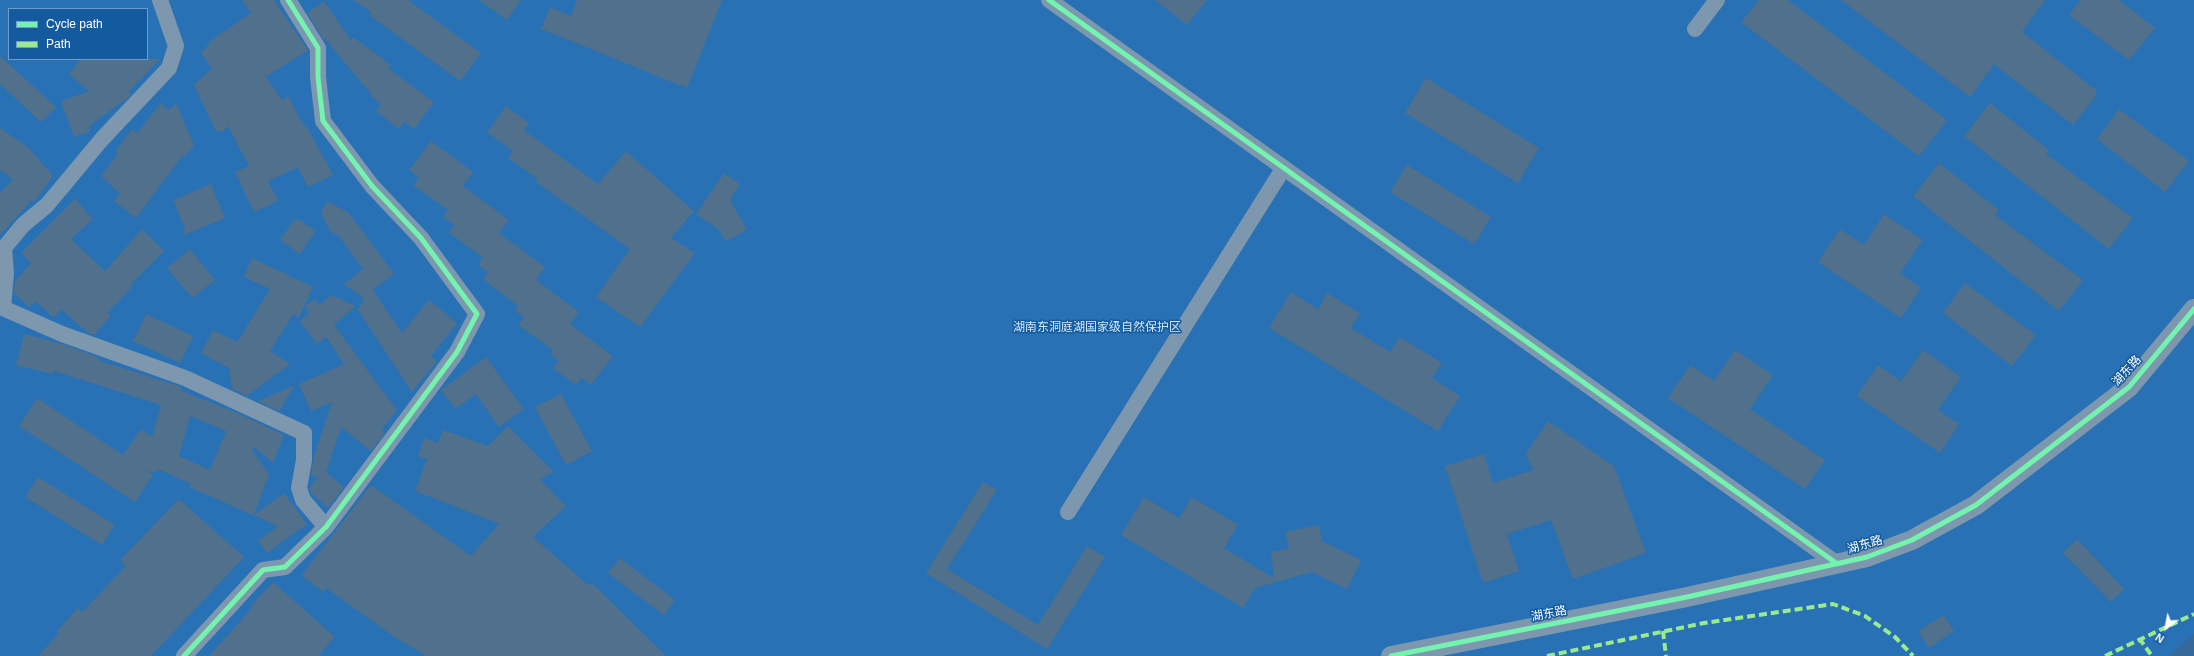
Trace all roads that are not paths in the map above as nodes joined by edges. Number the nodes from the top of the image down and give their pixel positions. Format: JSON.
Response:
{"nodes":[{"id":1,"x":160,"y":0,"type":"edge"},
{"id":2,"x":288,"y":0,"type":"edge"},
{"id":3,"x":1049,"y":0,"type":"edge"},
{"id":4,"x":1717,"y":0,"type":"edge"},
{"id":5,"x":1695,"y":29,"type":"dead end"},
{"id":6,"x":1283,"y":169,"type":"junction"},
{"id":7,"x":2,"y":308,"type":"edge"},
{"id":8,"x":2194,"y":308,"type":"edge"},
{"id":9,"x":1068,"y":512,"type":"dead end"},
{"id":10,"x":326,"y":528,"type":"junction"},
{"id":11,"x":1836,"y":563,"type":"junction"},
{"id":12,"x":184,"y":656,"type":"edge"},
{"id":13,"x":1391,"y":656,"type":"edge"}],
"edges":[{"from":1,"to":7,"type":"street"},
{"from":2,"to":10,"type":"street"},
{"from":3,"to":6,"type":"street"},
{"from":4,"to":5,"type":"street"},
{"from":6,"to":9,"type":"street"},
{"from":6,"to":11,"type":"street"},
{"from":7,"to":10,"type":"street"},
{"from":8,"to":11,"type":"street","name":"湖东路"},
{"from":10,"to":12,"type":"street"},
{"from":11,"to":13,"type":"street","name":"湖东路"}]}
